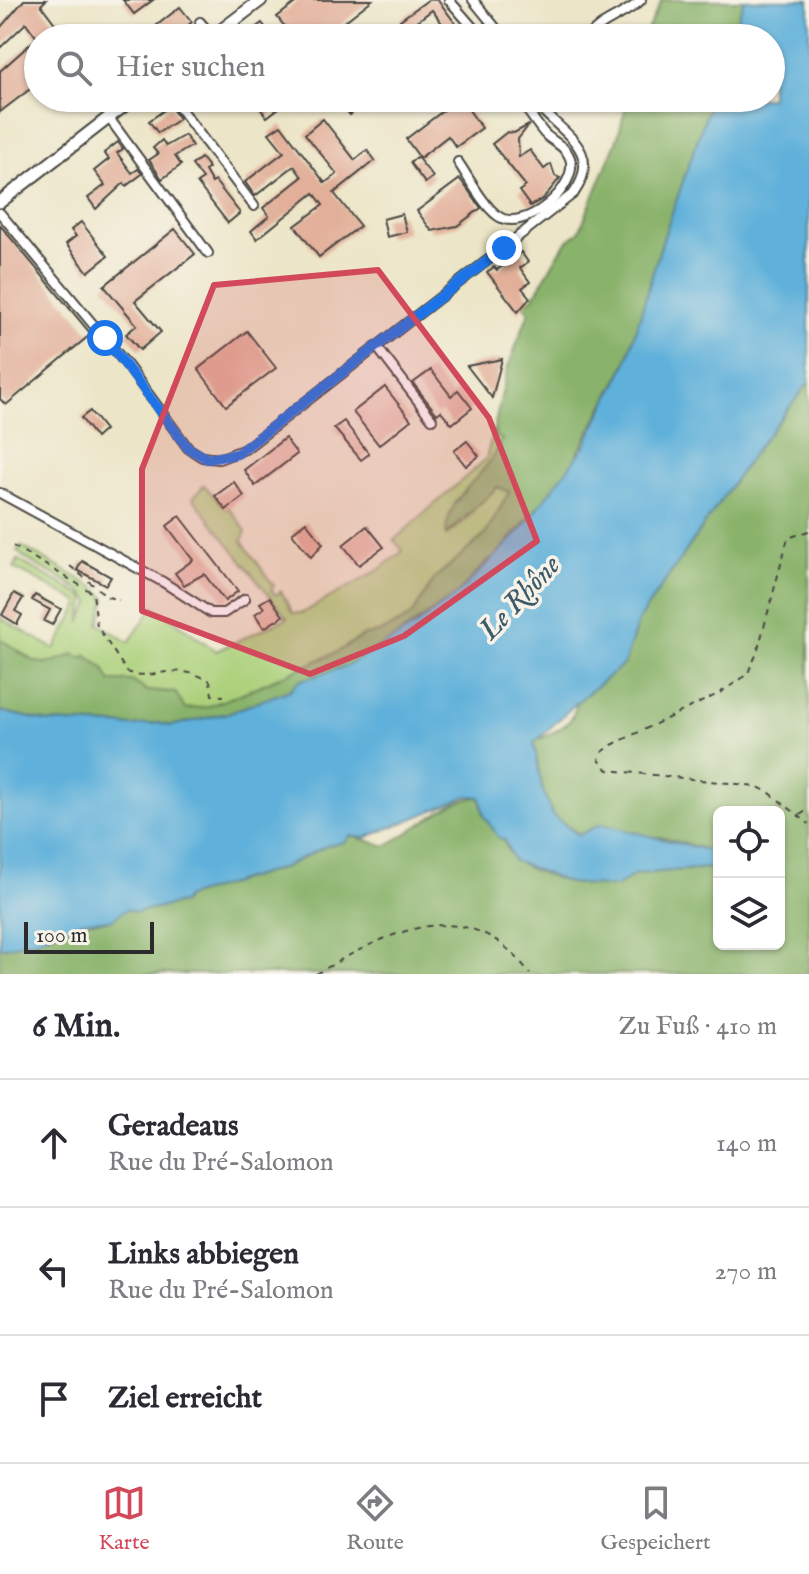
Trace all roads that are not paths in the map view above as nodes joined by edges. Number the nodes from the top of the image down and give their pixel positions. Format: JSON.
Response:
{"nodes":[{"id":1,"x":261,"y":0,"type":"edge"},
{"id":2,"x":449,"y":0,"type":"edge"},
{"id":3,"x":473,"y":0,"type":"edge"},
{"id":4,"x":641,"y":0,"type":"edge"},
{"id":5,"x":230,"y":24,"type":"edge"},
{"id":6,"x":470,"y":24,"type":"edge"},
{"id":7,"x":493,"y":24,"type":"edge"},
{"id":8,"x":603,"y":24,"type":"edge"},
{"id":9,"x":116,"y":112,"type":"edge"},
{"id":10,"x":183,"y":112,"type":"edge"},
{"id":11,"x":529,"y":112,"type":"edge"},
{"id":12,"x":543,"y":112,"type":"edge"},
{"id":13,"x":109,"y":118,"type":"junction"},
{"id":14,"x":458,"y":162,"type":"dead end"},
{"id":15,"x":0,"y":202,"type":"edge"},
{"id":16,"x":254,"y":206,"type":"dead end"},
{"id":17,"x":0,"y":213,"type":"edge"},
{"id":18,"x":208,"y":253,"type":"dead end"},
{"id":19,"x":377,"y":347,"type":"junction"},
{"id":20,"x":432,"y":419,"type":"dead end"},
{"id":21,"x":0,"y":493,"type":"edge"},
{"id":22,"x":245,"y":599,"type":"dead end"}],
"edges":[{"from":1,"to":5,"type":"main road"},
{"from":2,"to":6,"type":"street"},
{"from":3,"to":7,"type":"street"},
{"from":4,"to":8,"type":"street"},
{"from":9,"to":13,"type":"main road"},
{"from":10,"to":16,"type":"street"},
{"from":11,"to":14,"type":"street"},
{"from":12,"to":19,"type":"street"},
{"from":13,"to":15,"type":"main road"},
{"from":13,"to":18,"type":"street"},
{"from":17,"to":19,"type":"street"},
{"from":19,"to":20,"type":"street"},
{"from":21,"to":22,"type":"street"}]}
